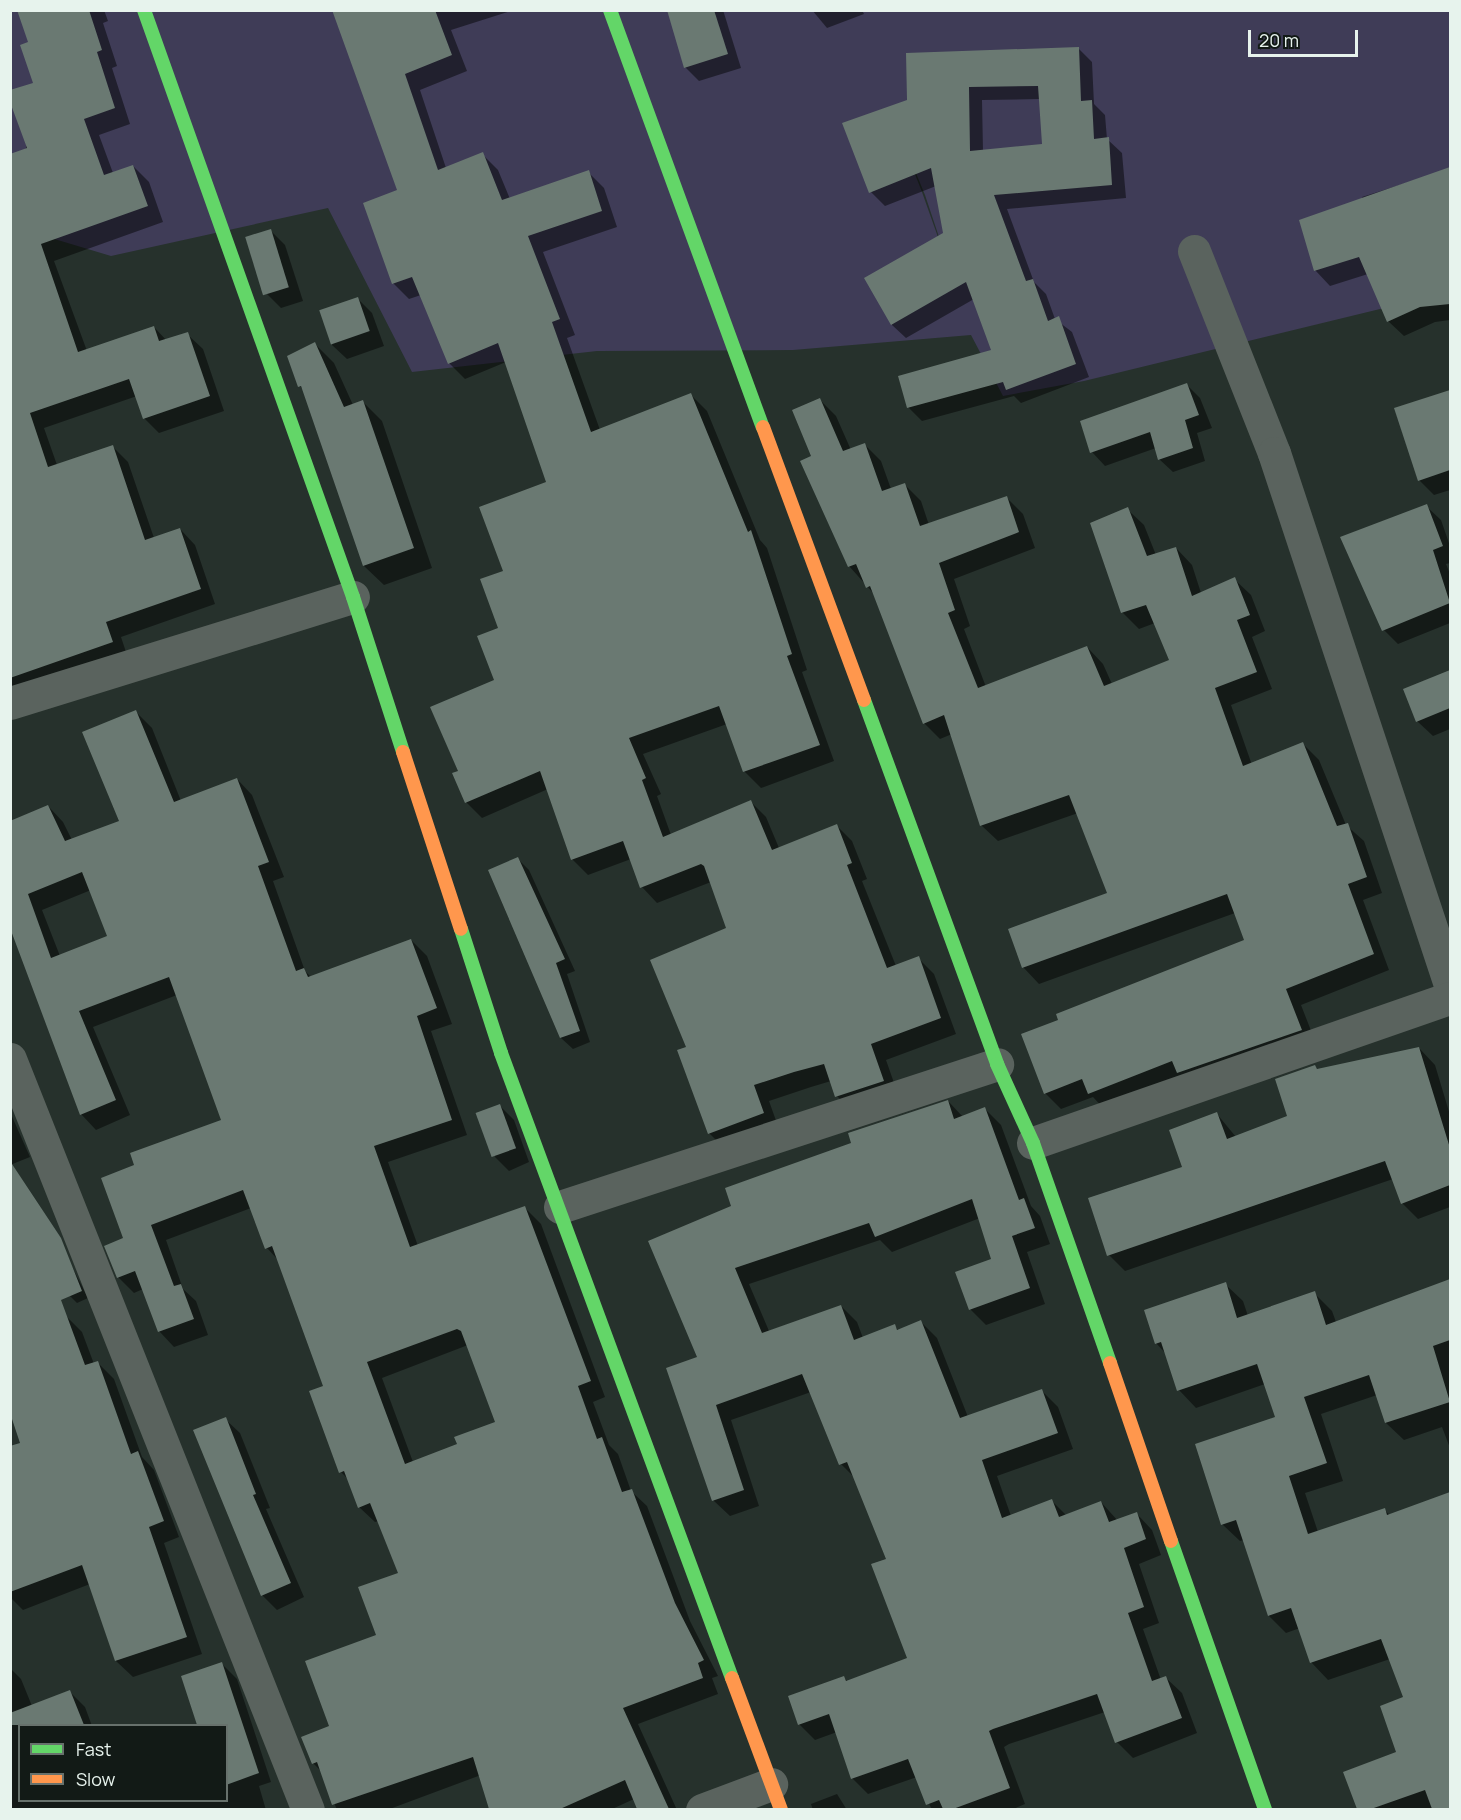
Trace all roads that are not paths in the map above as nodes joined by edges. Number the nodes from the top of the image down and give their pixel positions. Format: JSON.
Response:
{"nodes":[{"id":1,"x":144,"y":10,"type":"edge"},
{"id":2,"x":610,"y":10,"type":"edge"},
{"id":3,"x":1194,"y":251,"type":"dead end"},
{"id":4,"x":353,"y":597,"type":"junction"},
{"id":5,"x":10,"y":703,"type":"edge"},
{"id":6,"x":1446,"y":944,"type":"edge"},
{"id":7,"x":1450,"y":985,"type":"edge"},
{"id":8,"x":1450,"y":998,"type":"edge"},
{"id":9,"x":10,"y":1059,"type":"edge"},
{"id":10,"x":997,"y":1064,"type":"junction"},
{"id":11,"x":1033,"y":1143,"type":"junction"},
{"id":12,"x":560,"y":1207,"type":"junction"},
{"id":13,"x":776,"y":1797,"type":"edge"},
{"id":14,"x":308,"y":1809,"type":"edge"},
{"id":15,"x":702,"y":1809,"type":"edge"},
{"id":16,"x":1265,"y":1809,"type":"edge"}],
"edges":[{"from":1,"to":4,"type":"street"},
{"from":2,"to":10,"type":"street"},
{"from":3,"to":6,"type":"street"},
{"from":4,"to":5,"type":"street"},
{"from":4,"to":12,"type":"street"},
{"from":6,"to":7,"type":"street"},
{"from":8,"to":11,"type":"street"},
{"from":9,"to":14,"type":"street"},
{"from":10,"to":11,"type":"street"},
{"from":10,"to":12,"type":"street"},
{"from":11,"to":16,"type":"street"},
{"from":12,"to":13,"type":"street"},
{"from":13,"to":15,"type":"street"}]}
